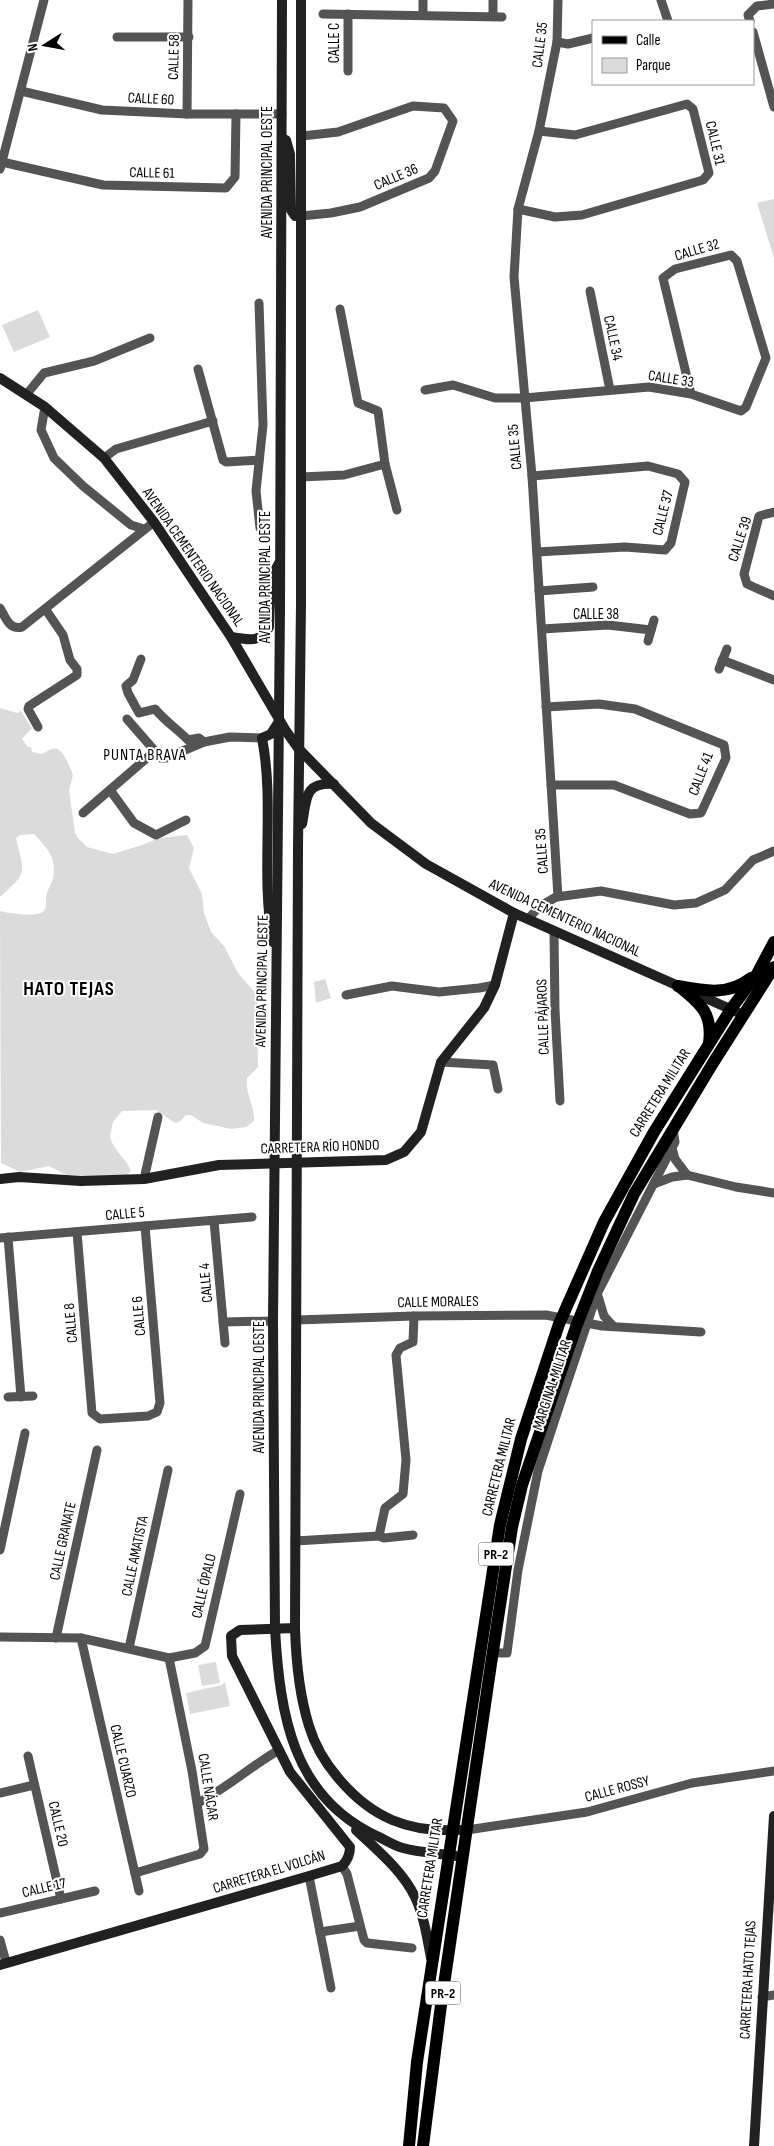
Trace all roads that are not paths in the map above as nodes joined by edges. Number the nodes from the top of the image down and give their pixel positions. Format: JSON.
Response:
{"nodes":[{"id":1,"x":44,"y":0,"type":"edge"},
{"id":2,"x":188,"y":0,"type":"edge"},
{"id":3,"x":282,"y":0,"type":"edge"},
{"id":4,"x":301,"y":0,"type":"edge"},
{"id":5,"x":423,"y":0,"type":"edge"},
{"id":6,"x":558,"y":0,"type":"edge"},
{"id":7,"x":662,"y":0,"type":"edge"},
{"id":8,"x":493,"y":1,"type":"edge"},
{"id":9,"x":774,"y":4,"type":"edge"},
{"id":10,"x":323,"y":14,"type":"dead end"},
{"id":11,"x":348,"y":14,"type":"junction"},
{"id":12,"x":423,"y":15,"type":"junction"},
{"id":13,"x":492,"y":16,"type":"junction"},
{"id":14,"x":502,"y":17,"type":"dead end"},
{"id":15,"x":668,"y":20,"type":"edge"},
{"id":16,"x":750,"y":20,"type":"edge"},
{"id":17,"x":754,"y":36,"type":"edge"},
{"id":18,"x":117,"y":37,"type":"dead end"},
{"id":19,"x":188,"y":37,"type":"junction"},
{"id":20,"x":592,"y":38,"type":"edge"},
{"id":21,"x":557,"y":42,"type":"junction"},
{"id":22,"x":348,"y":71,"type":"dead end"},
{"id":23,"x":21,"y":91,"type":"junction"},
{"id":24,"x":774,"y":107,"type":"edge"},
{"id":25,"x":187,"y":114,"type":"junction"},
{"id":26,"x":236,"y":114,"type":"junction"},
{"id":27,"x":282,"y":114,"type":"junction"},
{"id":28,"x":282,"y":127,"type":"junction"},
{"id":29,"x":540,"y":131,"type":"junction"},
{"id":30,"x":302,"y":136,"type":"junction"},
{"id":31,"x":1,"y":166,"type":"edge"},
{"id":32,"x":518,"y":209,"type":"junction"},
{"id":33,"x":301,"y":216,"type":"junction"},
{"id":34,"x":590,"y":291,"type":"dead end"},
{"id":35,"x":259,"y":302,"type":"dead end"},
{"id":36,"x":340,"y":309,"type":"dead end"},
{"id":37,"x":150,"y":338,"type":"dead end"},
{"id":38,"x":198,"y":369,"type":"dead end"},
{"id":39,"x":759,"y":376,"type":"joint"},
{"id":40,"x":0,"y":378,"type":"edge"},
{"id":41,"x":425,"y":390,"type":"dead end"},
{"id":42,"x":610,"y":390,"type":"junction"},
{"id":43,"x":26,"y":394,"type":"junction"},
{"id":44,"x":691,"y":394,"type":"junction"},
{"id":45,"x":524,"y":398,"type":"junction"},
{"id":46,"x":45,"y":407,"type":"junction"},
{"id":47,"x":213,"y":421,"type":"junction"},
{"id":48,"x":263,"y":425,"type":"junction"},
{"id":49,"x":280,"y":425,"type":"junction"},
{"id":50,"x":104,"y":458,"type":"junction"},
{"id":51,"x":259,"y":460,"type":"junction"},
{"id":52,"x":384,"y":464,"type":"junction"},
{"id":53,"x":532,"y":476,"type":"junction"},
{"id":54,"x":301,"y":477,"type":"junction"},
{"id":55,"x":397,"y":510,"type":"dead end"},
{"id":56,"x":774,"y":512,"type":"edge"},
{"id":57,"x":154,"y":522,"type":"junction"},
{"id":58,"x":260,"y":528,"type":"dead end"},
{"id":59,"x":144,"y":529,"type":"junction"},
{"id":60,"x":537,"y":552,"type":"junction"},
{"id":61,"x":279,"y":563,"type":"junction"},
{"id":62,"x":594,"y":587,"type":"dead end"},
{"id":63,"x":539,"y":591,"type":"junction"},
{"id":64,"x":774,"y":596,"type":"edge"},
{"id":65,"x":0,"y":608,"type":"edge"},
{"id":66,"x":46,"y":610,"type":"junction"},
{"id":67,"x":654,"y":620,"type":"dead end"},
{"id":68,"x":542,"y":629,"type":"junction"},
{"id":69,"x":651,"y":630,"type":"junction"},
{"id":70,"x":231,"y":637,"type":"junction"},
{"id":71,"x":648,"y":641,"type":"dead end"},
{"id":72,"x":727,"y":649,"type":"dead end"},
{"id":73,"x":141,"y":658,"type":"dead end"},
{"id":74,"x":722,"y":660,"type":"junction"},
{"id":75,"x":719,"y":669,"type":"dead end"},
{"id":76,"x":774,"y":680,"type":"edge"},
{"id":77,"x":546,"y":707,"type":"junction"},
{"id":78,"x":127,"y":719,"type":"dead end"},
{"id":79,"x":279,"y":722,"type":"junction"},
{"id":80,"x":38,"y":727,"type":"dead end"},
{"id":81,"x":262,"y":738,"type":"junction"},
{"id":82,"x":204,"y":742,"type":"junction"},
{"id":83,"x":298,"y":748,"type":"junction"},
{"id":84,"x":154,"y":751,"type":"junction"},
{"id":85,"x":334,"y":784,"type":"junction"},
{"id":86,"x":551,"y":785,"type":"junction"},
{"id":87,"x":110,"y":790,"type":"junction"},
{"id":88,"x":84,"y":813,"type":"dead end"},
{"id":89,"x":186,"y":820,"type":"dead end"},
{"id":90,"x":298,"y":847,"type":"junction"},
{"id":91,"x":774,"y":851,"type":"edge"},
{"id":92,"x":558,"y":896,"type":"junction"},
{"id":93,"x":514,"y":913,"type":"junction"},
{"id":94,"x":528,"y":920,"type":"junction"},
{"id":95,"x":554,"y":932,"type":"junction"},
{"id":96,"x":774,"y":942,"type":"edge"},
{"id":97,"x":276,"y":961,"type":"junction"},
{"id":98,"x":774,"y":968,"type":"edge"},
{"id":99,"x":757,"y":974,"type":"junction"},
{"id":100,"x":495,"y":985,"type":"junction"},
{"id":101,"x":678,"y":986,"type":"junction"},
{"id":102,"x":346,"y":994,"type":"dead end"},
{"id":103,"x":731,"y":1009,"type":"junction"},
{"id":104,"x":744,"y":1015,"type":"junction"},
{"id":105,"x":709,"y":1045,"type":"junction"},
{"id":106,"x":442,"y":1062,"type":"junction"},
{"id":107,"x":498,"y":1088,"type":"dead end"},
{"id":108,"x":560,"y":1102,"type":"dead end"},
{"id":109,"x":158,"y":1117,"type":"dead end"},
{"id":110,"x":673,"y":1129,"type":"junction"},
{"id":111,"x":672,"y":1148,"type":"junction"},
{"id":112,"x":275,"y":1163,"type":"junction"},
{"id":113,"x":296,"y":1163,"type":"junction"},
{"id":114,"x":687,"y":1175,"type":"junction"},
{"id":115,"x":0,"y":1179,"type":"edge"},
{"id":116,"x":144,"y":1179,"type":"junction"},
{"id":117,"x":654,"y":1184,"type":"junction"},
{"id":118,"x":774,"y":1193,"type":"edge"},
{"id":119,"x":252,"y":1217,"type":"dead end"},
{"id":120,"x":214,"y":1221,"type":"junction"},
{"id":121,"x":146,"y":1226,"type":"junction"},
{"id":122,"x":77,"y":1232,"type":"junction"},
{"id":123,"x":4,"y":1238,"type":"edge"},
{"id":124,"x":597,"y":1294,"type":"junction"},
{"id":125,"x":414,"y":1316,"type":"junction"},
{"id":126,"x":562,"y":1318,"type":"junction"},
{"id":127,"x":297,"y":1320,"type":"junction"},
{"id":128,"x":273,"y":1321,"type":"junction"},
{"id":129,"x":223,"y":1322,"type":"junction"},
{"id":130,"x":583,"y":1322,"type":"junction"},
{"id":131,"x":613,"y":1326,"type":"junction"},
{"id":132,"x":701,"y":1332,"type":"dead end"},
{"id":133,"x":225,"y":1343,"type":"dead end"},
{"id":134,"x":21,"y":1396,"type":"junction"},
{"id":135,"x":32,"y":1396,"type":"dead end"},
{"id":136,"x":8,"y":1397,"type":"dead end"},
{"id":137,"x":92,"y":1412,"type":"joint"},
{"id":138,"x":25,"y":1433,"type":"dead end"},
{"id":139,"x":96,"y":1450,"type":"dead end"},
{"id":140,"x":168,"y":1470,"type":"dead end"},
{"id":141,"x":240,"y":1494,"type":"dead end"},
{"id":142,"x":413,"y":1535,"type":"dead end"},
{"id":143,"x":379,"y":1536,"type":"junction"},
{"id":144,"x":295,"y":1541,"type":"junction"},
{"id":145,"x":0,"y":1550,"type":"edge"},
{"id":146,"x":275,"y":1628,"type":"junction"},
{"id":147,"x":295,"y":1628,"type":"junction"},
{"id":148,"x":0,"y":1638,"type":"edge"},
{"id":149,"x":56,"y":1638,"type":"junction"},
{"id":150,"x":81,"y":1638,"type":"junction"},
{"id":151,"x":129,"y":1648,"type":"junction"},
{"id":152,"x":169,"y":1658,"type":"junction"},
{"id":153,"x":279,"y":1750,"type":"junction"},
{"id":154,"x":28,"y":1756,"type":"dead end"},
{"id":155,"x":774,"y":1771,"type":"edge"},
{"id":156,"x":34,"y":1784,"type":"junction"},
{"id":157,"x":0,"y":1793,"type":"edge"},
{"id":158,"x":198,"y":1803,"type":"junction"},
{"id":159,"x":774,"y":1816,"type":"edge"},
{"id":160,"x":342,"y":1817,"type":"junction"},
{"id":161,"x":466,"y":1830,"type":"junction"},
{"id":162,"x":453,"y":1831,"type":"junction"},
{"id":163,"x":449,"y":1854,"type":"junction"},
{"id":164,"x":463,"y":1857,"type":"junction"},
{"id":165,"x":342,"y":1866,"type":"junction"},
{"id":166,"x":135,"y":1873,"type":"junction"},
{"id":167,"x":309,"y":1876,"type":"junction"},
{"id":168,"x":139,"y":1890,"type":"dead end"},
{"id":169,"x":95,"y":1891,"type":"dead end"},
{"id":170,"x":61,"y":1899,"type":"junction"},
{"id":171,"x":0,"y":1913,"type":"edge"},
{"id":172,"x":360,"y":1926,"type":"junction"},
{"id":173,"x":320,"y":1932,"type":"junction"},
{"id":174,"x":0,"y":1940,"type":"edge"},
{"id":175,"x":412,"y":1948,"type":"dead end"},
{"id":176,"x":3,"y":1964,"type":"edge"},
{"id":177,"x":432,"y":1964,"type":"junction"},
{"id":178,"x":330,"y":1988,"type":"dead end"},
{"id":179,"x":774,"y":1995,"type":"edge"},
{"id":180,"x":762,"y":1997,"type":"junction"},
{"id":181,"x":409,"y":2146,"type":"edge"},
{"id":182,"x":423,"y":2146,"type":"edge"},
{"id":183,"x":754,"y":2146,"type":"edge"}],
"edges":[{"from":1,"to":23,"type":"street"},
{"from":2,"to":19,"type":"street","name":"CALLE 58"},
{"from":3,"to":27,"type":"main road","name":"AVENIDA PRINCIPAL OESTE"},
{"from":4,"to":30,"type":"main road"},
{"from":5,"to":12,"type":"street"},
{"from":6,"to":21,"type":"street","name":"CALLE 35"},
{"from":7,"to":15,"type":"street"},
{"from":8,"to":13,"type":"street"},
{"from":9,"to":16,"type":"street"},
{"from":10,"to":11,"type":"street"},
{"from":11,"to":12,"type":"street"},
{"from":11,"to":22,"type":"street","name":"CALLE C"},
{"from":12,"to":13,"type":"street"},
{"from":13,"to":14,"type":"street"},
{"from":17,"to":24,"type":"street"},
{"from":18,"to":19,"type":"street"},
{"from":19,"to":25,"type":"street","name":"CALLE 58"},
{"from":20,"to":21,"type":"street"},
{"from":21,"to":29,"type":"street","name":"CALLE 35"},
{"from":23,"to":25,"type":"street","name":"CALLE 60"},
{"from":23,"to":31,"type":"street"},
{"from":25,"to":26,"type":"street","name":"CALLE 60"},
{"from":26,"to":27,"type":"street","name":"CALLE 60"},
{"from":26,"to":31,"type":"street","name":"CALLE 61"},
{"from":27,"to":28,"type":"main road","name":"AVENIDA PRINCIPAL OESTE"},
{"from":28,"to":33,"type":"main road"},
{"from":28,"to":49,"type":"main road","name":"AVENIDA PRINCIPAL OESTE"},
{"from":29,"to":32,"type":"street","name":"CALLE 35"},
{"from":29,"to":32,"type":"street","name":"CALLE 31"},
{"from":30,"to":33,"type":"main road"},
{"from":30,"to":33,"type":"street","name":"CALLE 36"},
{"from":32,"to":45,"type":"street","name":"CALLE 35"},
{"from":33,"to":54,"type":"main road"},
{"from":34,"to":42,"type":"street","name":"CALLE 34"},
{"from":35,"to":48,"type":"street"},
{"from":36,"to":52,"type":"street"},
{"from":37,"to":43,"type":"street"},
{"from":38,"to":47,"type":"street"},
{"from":39,"to":44,"type":"street","name":"CALLE 33"},
{"from":39,"to":44,"type":"street","name":"CALLE 32"},
{"from":40,"to":43,"type":"main road","name":"AVENIDA CEMENTERIO NACIONAL"},
{"from":41,"to":45,"type":"street","name":"CALLE 33"},
{"from":42,"to":44,"type":"street","name":"CALLE 33"},
{"from":42,"to":45,"type":"street","name":"CALLE 33"},
{"from":43,"to":46,"type":"main road","name":"AVENIDA CEMENTERIO NACIONAL"},
{"from":45,"to":53,"type":"street","name":"CALLE 35"},
{"from":46,"to":50,"type":"main road","name":"AVENIDA CEMENTERIO NACIONAL"},
{"from":46,"to":59,"type":"street"},
{"from":47,"to":50,"type":"street"},
{"from":47,"to":51,"type":"street"},
{"from":48,"to":49,"type":"street"},
{"from":48,"to":51,"type":"street"},
{"from":49,"to":61,"type":"main road","name":"AVENIDA PRINCIPAL OESTE"},
{"from":50,"to":57,"type":"main road","name":"AVENIDA CEMENTERIO NACIONAL"},
{"from":51,"to":58,"type":"street"},
{"from":52,"to":54,"type":"street"},
{"from":52,"to":55,"type":"street"},
{"from":53,"to":60,"type":"street","name":"CALLE 35"},
{"from":53,"to":60,"type":"street","name":"CALLE 37"},
{"from":54,"to":83,"type":"main road"},
{"from":56,"to":64,"type":"street","name":"CALLE 39"},
{"from":57,"to":59,"type":"street"},
{"from":57,"to":70,"type":"main road","name":"AVENIDA CEMENTERIO NACIONAL"},
{"from":59,"to":66,"type":"street"},
{"from":60,"to":63,"type":"street","name":"CALLE 35"},
{"from":61,"to":70,"type":"main road"},
{"from":61,"to":79,"type":"main road","name":"AVENIDA PRINCIPAL OESTE"},
{"from":62,"to":63,"type":"street"},
{"from":63,"to":68,"type":"street","name":"CALLE 35"},
{"from":65,"to":66,"type":"street"},
{"from":66,"to":80,"type":"street"},
{"from":67,"to":69,"type":"street"},
{"from":68,"to":69,"type":"street","name":"CALLE 38"},
{"from":68,"to":77,"type":"street","name":"CALLE 35"},
{"from":69,"to":71,"type":"street"},
{"from":70,"to":79,"type":"main road","name":"AVENIDA CEMENTERIO NACIONAL"},
{"from":72,"to":74,"type":"street"},
{"from":73,"to":82,"type":"street"},
{"from":74,"to":75,"type":"street"},
{"from":74,"to":76,"type":"street"},
{"from":77,"to":86,"type":"street","name":"CALLE 35"},
{"from":77,"to":86,"type":"street","name":"CALLE 41"},
{"from":78,"to":84,"type":"street"},
{"from":79,"to":81,"type":"main road"},
{"from":79,"to":83,"type":"main road","name":"AVENIDA CEMENTERIO NACIONAL"},
{"from":79,"to":97,"type":"main road","name":"AVENIDA PRINCIPAL OESTE"},
{"from":81,"to":82,"type":"street"},
{"from":81,"to":97,"type":"main road"},
{"from":82,"to":84,"type":"street"},
{"from":83,"to":85,"type":"main road","name":"AVENIDA CEMENTERIO NACIONAL"},
{"from":83,"to":90,"type":"main road"},
{"from":84,"to":87,"type":"street"},
{"from":85,"to":90,"type":"main road"},
{"from":85,"to":93,"type":"main road","name":"AVENIDA CEMENTERIO NACIONAL"},
{"from":86,"to":92,"type":"street","name":"CALLE 35"},
{"from":87,"to":88,"type":"street"},
{"from":87,"to":89,"type":"street"},
{"from":90,"to":113,"type":"main road"},
{"from":91,"to":92,"type":"street"},
{"from":92,"to":94,"type":"street"},
{"from":93,"to":94,"type":"main road","name":"AVENIDA CEMENTERIO NACIONAL"},
{"from":93,"to":100,"type":"main road","name":"CARRETERA RÍO HONDO"},
{"from":94,"to":95,"type":"main road","name":"AVENIDA CEMENTERIO NACIONAL"},
{"from":95,"to":101,"type":"main road","name":"AVENIDA CEMENTERIO NACIONAL"},
{"from":95,"to":108,"type":"street","name":"CALLE PÁJAROS"},
{"from":96,"to":99,"type":"main road","name":"CARRETERA MILITAR","number":"PR-2"},
{"from":97,"to":112,"type":"main road","name":"AVENIDA PRINCIPAL OESTE"},
{"from":98,"to":104,"type":"main road","name":"CARRETERA MILITAR","number":"PR-2"},
{"from":99,"to":101,"type":"main road"},
{"from":99,"to":103,"type":"main road","name":"CARRETERA MILITAR","number":"PR-2"},
{"from":100,"to":102,"type":"street"},
{"from":100,"to":106,"type":"main road","name":"CARRETERA RÍO HONDO"},
{"from":101,"to":103,"type":"main road","name":"AVENIDA CEMENTERIO NACIONAL"},
{"from":101,"to":105,"type":"main road"},
{"from":103,"to":104,"type":"main road","name":"AVENIDA CEMENTERIO NACIONAL"},
{"from":103,"to":105,"type":"main road","name":"CARRETERA MILITAR","number":"PR-2"},
{"from":104,"to":110,"type":"main road","name":"CARRETERA MILITAR","number":"PR-2"},
{"from":105,"to":126,"type":"main road","name":"CARRETERA MILITAR","number":"PR-2"},
{"from":106,"to":107,"type":"street"},
{"from":106,"to":113,"type":"main road","name":"CARRETERA RÍO HONDO"},
{"from":109,"to":116,"type":"street"},
{"from":110,"to":111,"type":"street"},
{"from":110,"to":130,"type":"main road","name":"CARRETERA MILITAR","number":"PR-2"},
{"from":111,"to":114,"type":"street"},
{"from":111,"to":117,"type":"street"},
{"from":112,"to":113,"type":"main road","name":"CARRETERA RÍO HONDO"},
{"from":112,"to":116,"type":"main road","name":"CARRETERA RÍO HONDO"},
{"from":112,"to":128,"type":"main road","name":"AVENIDA PRINCIPAL OESTE"},
{"from":113,"to":127,"type":"main road"},
{"from":114,"to":117,"type":"street"},
{"from":114,"to":118,"type":"street"},
{"from":115,"to":116,"type":"main road","name":"CARRETERA RÍO HONDO"},
{"from":117,"to":124,"type":"street"},
{"from":119,"to":120,"type":"street","name":"CALLE 5"},
{"from":120,"to":121,"type":"street","name":"CALLE 5"},
{"from":120,"to":129,"type":"street","name":"CALLE 4"},
{"from":121,"to":122,"type":"street","name":"CALLE 5"},
{"from":121,"to":137,"type":"street","name":"CALLE 6"},
{"from":122,"to":123,"type":"street","name":"CALLE 5"},
{"from":122,"to":137,"type":"street","name":"CALLE 8"},
{"from":123,"to":134,"type":"street"},
{"from":124,"to":130,"type":"street"},
{"from":124,"to":131,"type":"street"},
{"from":125,"to":126,"type":"street","name":"CALLE MORALES"},
{"from":125,"to":127,"type":"street","name":"CALLE MORALES"},
{"from":125,"to":143,"type":"street"},
{"from":126,"to":130,"type":"street","name":"CALLE MORALES"},
{"from":126,"to":162,"type":"main road","name":"CARRETERA MILITAR","number":"PR-2"},
{"from":127,"to":144,"type":"main road"},
{"from":128,"to":129,"type":"street"},
{"from":128,"to":146,"type":"main road","name":"AVENIDA PRINCIPAL OESTE"},
{"from":129,"to":133,"type":"street","name":"CALLE 4"},
{"from":130,"to":131,"type":"street","name":"CALLE MORALES"},
{"from":130,"to":161,"type":"main road","name":"CARRETERA MILITAR","number":"PR-2"},
{"from":131,"to":132,"type":"street","name":"CALLE MORALES"},
{"from":134,"to":135,"type":"street"},
{"from":134,"to":136,"type":"street"},
{"from":138,"to":145,"type":"street"},
{"from":139,"to":149,"type":"street","name":"CALLE GRANATE"},
{"from":140,"to":151,"type":"street","name":"CALLE AMATISTA"},
{"from":141,"to":152,"type":"street","name":"CALLE ÓPALO"},
{"from":142,"to":143,"type":"street"},
{"from":143,"to":144,"type":"street"},
{"from":144,"to":147,"type":"main road"},
{"from":146,"to":147,"type":"main road","name":"CARRETERA EL VOLCÁN"},
{"from":146,"to":153,"type":"main road","name":"CARRETERA EL VOLCÁN"},
{"from":146,"to":160,"type":"main road","name":"AVENIDA PRINCIPAL OESTE"},
{"from":147,"to":162,"type":"main road"},
{"from":148,"to":149,"type":"street"},
{"from":149,"to":150,"type":"street"},
{"from":150,"to":151,"type":"street"},
{"from":150,"to":166,"type":"street","name":"CALLE CUARZO"},
{"from":151,"to":152,"type":"street"},
{"from":152,"to":158,"type":"street","name":"CALLE NÁCAR"},
{"from":153,"to":158,"type":"street"},
{"from":153,"to":165,"type":"main road","name":"CARRETERA EL VOLCÁN"},
{"from":154,"to":156,"type":"street","name":"CALLE 20"},
{"from":155,"to":161,"type":"street","name":"CALLE ROSSY"},
{"from":156,"to":157,"type":"street"},
{"from":156,"to":170,"type":"street","name":"CALLE 20"},
{"from":158,"to":166,"type":"street","name":"CALLE NÁCAR"},
{"from":159,"to":180,"type":"main road","name":"CARRETERA HATO TEJAS"},
{"from":160,"to":163,"type":"main road","name":"AVENIDA PRINCIPAL OESTE"},
{"from":160,"to":177,"type":"main road"},
{"from":161,"to":162,"type":"main road"},
{"from":161,"to":164,"type":"main road","name":"CARRETERA MILITAR","number":"PR-2"},
{"from":162,"to":163,"type":"main road","name":"CARRETERA MILITAR","number":"PR-2"},
{"from":163,"to":164,"type":"main road","name":"AVENIDA PRINCIPAL OESTE"},
{"from":163,"to":177,"type":"main road","name":"CARRETERA MILITAR","number":"PR-2"},
{"from":164,"to":182,"type":"main road","name":"CARRETERA MILITAR","number":"PR-2"},
{"from":165,"to":167,"type":"main road","name":"CARRETERA EL VOLCÁN"},
{"from":165,"to":172,"type":"street"},
{"from":166,"to":168,"type":"street","name":"CALLE CUARZO"},
{"from":167,"to":173,"type":"street"},
{"from":167,"to":176,"type":"main road","name":"CARRETERA EL VOLCÁN"},
{"from":169,"to":170,"type":"street","name":"CALLE 17"},
{"from":170,"to":171,"type":"street","name":"CALLE 17"},
{"from":172,"to":173,"type":"street"},
{"from":172,"to":175,"type":"street"},
{"from":173,"to":178,"type":"street"},
{"from":174,"to":176,"type":"street"},
{"from":177,"to":181,"type":"main road","name":"CARRETERA MILITAR","number":"PR-2"},
{"from":179,"to":180,"type":"street"},
{"from":180,"to":183,"type":"main road","name":"CARRETERA HATO TEJAS"}]}
